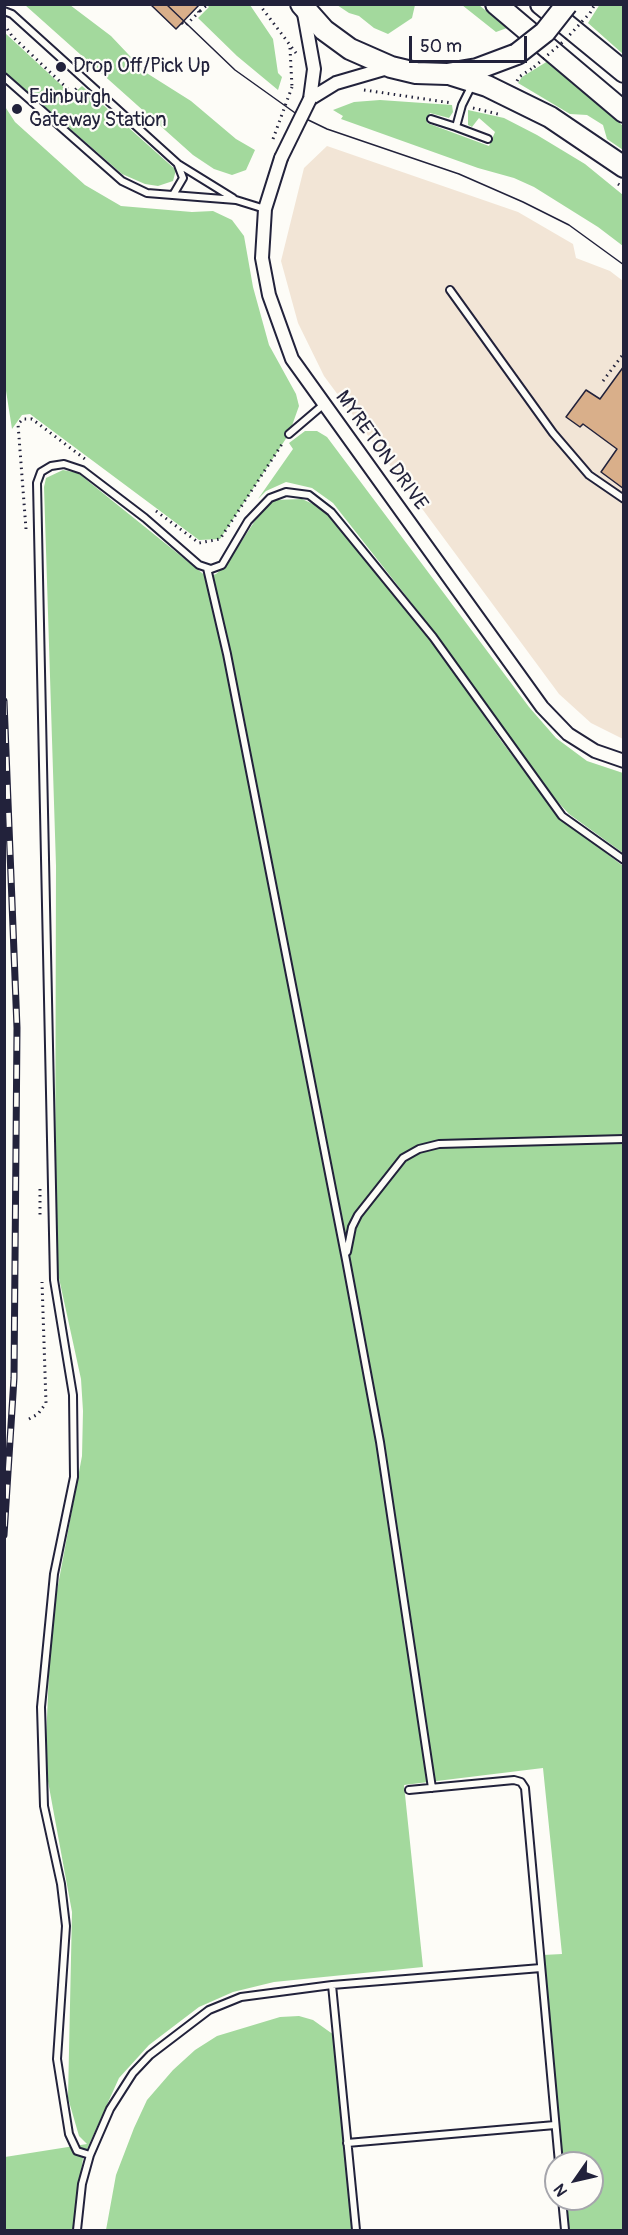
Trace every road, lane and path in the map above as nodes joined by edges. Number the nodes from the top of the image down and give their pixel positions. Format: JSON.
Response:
{"nodes":[{"id":1,"x":204,"y":4,"type":"edge"},
{"id":2,"x":496,"y":4,"type":"edge"},
{"id":3,"x":541,"y":4,"type":"edge"},
{"id":4,"x":567,"y":4,"type":"edge"},
{"id":5,"x":596,"y":4,"type":"edge"},
{"id":6,"x":302,"y":6,"type":"edge"},
{"id":7,"x":4,"y":11,"type":"edge"},
{"id":8,"x":182,"y":23,"type":"dead end"},
{"id":9,"x":4,"y":24,"type":"edge"},
{"id":10,"x":290,"y":46,"type":"dead end"},
{"id":11,"x":391,"y":67,"type":"junction"},
{"id":12,"x":534,"y":67,"type":"dead end"},
{"id":13,"x":624,"y":72,"type":"edge"},
{"id":14,"x":447,"y":74,"type":"junction"},
{"id":15,"x":4,"y":77,"type":"edge"},
{"id":16,"x":85,"y":79,"type":"junction"},
{"id":17,"x":474,"y":82,"type":"junction"},
{"id":18,"x":310,"y":99,"type":"junction"},
{"id":19,"x":462,"y":105,"type":"junction"},
{"id":20,"x":624,"y":112,"type":"edge"},
{"id":21,"x":506,"y":116,"type":"dead end"},
{"id":22,"x":431,"y":119,"type":"dead end"},
{"id":23,"x":456,"y":127,"type":"junction"},
{"id":24,"x":488,"y":139,"type":"dead end"},
{"id":25,"x":271,"y":146,"type":"dead end"},
{"id":26,"x":178,"y":165,"type":"junction"},
{"id":27,"x":619,"y":174,"type":"edge"},
{"id":28,"x":624,"y":188,"type":"edge"},
{"id":29,"x":173,"y":195,"type":"junction"},
{"id":30,"x":236,"y":200,"type":"junction"},
{"id":31,"x":265,"y":209,"type":"junction"},
{"id":32,"x":450,"y":290,"type":"dead end"},
{"id":33,"x":624,"y":353,"type":"edge"},
{"id":34,"x":603,"y":381,"type":"dead end"},
{"id":35,"x":323,"y":405,"type":"junction"},
{"id":36,"x":289,"y":434,"type":"joint"},
{"id":37,"x":89,"y":462,"type":"dead end"},
{"id":38,"x":624,"y":500,"type":"edge"},
{"id":39,"x":153,"y":509,"type":"dead end"},
{"id":40,"x":26,"y":530,"type":"dead end"},
{"id":41,"x":207,"y":568,"type":"junction"},
{"id":42,"x":624,"y":761,"type":"edge"},
{"id":43,"x":624,"y":860,"type":"edge"},
{"id":44,"x":624,"y":1139,"type":"edge"},
{"id":45,"x":39,"y":1180,"type":"dead end"},
{"id":46,"x":40,"y":1227,"type":"dead end"},
{"id":47,"x":346,"y":1260,"type":"junction"},
{"id":48,"x":42,"y":1274,"type":"dead end"},
{"id":49,"x":29,"y":1419,"type":"dead end"},
{"id":50,"x":432,"y":1788,"type":"junction"},
{"id":51,"x":409,"y":1790,"type":"dead end"},
{"id":52,"x":541,"y":1968,"type":"junction"},
{"id":53,"x":332,"y":1985,"type":"junction"},
{"id":54,"x":555,"y":2125,"type":"junction"},
{"id":55,"x":347,"y":2143,"type":"junction"},
{"id":56,"x":558,"y":2151,"type":"edge"},
{"id":57,"x":90,"y":2155,"type":"junction"},
{"id":58,"x":563,"y":2211,"type":"edge"},
{"id":59,"x":77,"y":2230,"type":"edge"},
{"id":60,"x":356,"y":2230,"type":"edge"},
{"id":61,"x":565,"y":2230,"type":"edge"}],
"edges":[{"from":1,"to":8,"type":"path"},
{"from":2,"to":20,"type":"main road"},
{"from":3,"to":13,"type":"main road"},
{"from":4,"to":14,"type":"main road","bridge":true},
{"from":5,"to":12,"type":"path","bridge":true},
{"from":6,"to":11,"type":"main road"},
{"from":6,"to":18,"type":"street","name":"MYRETON DRIVE"},
{"from":7,"to":16,"type":"lane"},
{"from":9,"to":16,"type":"path"},
{"from":10,"to":25,"type":"path","bridge":true},
{"from":11,"to":14,"type":"main road"},
{"from":11,"to":18,"type":"street"},
{"from":14,"to":17,"type":"main road"},
{"from":15,"to":29,"type":"lane"},
{"from":16,"to":26,"type":"lane"},
{"from":17,"to":19,"type":"lane"},
{"from":17,"to":27,"type":"main road"},
{"from":18,"to":31,"type":"street","name":"MYRETON DRIVE","bridge":true},
{"from":19,"to":21,"type":"path"},
{"from":19,"to":23,"type":"lane"},
{"from":22,"to":23,"type":"lane"},
{"from":23,"to":24,"type":"lane"},
{"from":26,"to":29,"type":"lane"},
{"from":26,"to":30,"type":"lane"},
{"from":27,"to":28,"type":"path"},
{"from":29,"to":30,"type":"lane"},
{"from":30,"to":31,"type":"lane"},
{"from":31,"to":35,"type":"street","name":"MYRETON DRIVE"},
{"from":32,"to":38,"type":"lane"},
{"from":33,"to":34,"type":"path"},
{"from":35,"to":36,"type":"lane"},
{"from":35,"to":42,"type":"street","name":"MYRETON DRIVE"},
{"from":36,"to":39,"type":"path"},
{"from":37,"to":40,"type":"path"},
{"from":41,"to":43,"type":"lane"},
{"from":41,"to":47,"type":"lane"},
{"from":41,"to":57,"type":"lane"},
{"from":44,"to":47,"type":"lane"},
{"from":45,"to":46,"type":"path"},
{"from":47,"to":50,"type":"lane"},
{"from":48,"to":49,"type":"path"},
{"from":50,"to":51,"type":"lane"},
{"from":50,"to":52,"type":"lane"},
{"from":52,"to":53,"type":"lane"},
{"from":52,"to":54,"type":"lane"},
{"from":53,"to":55,"type":"lane"},
{"from":53,"to":57,"type":"lane"},
{"from":54,"to":55,"type":"lane"},
{"from":54,"to":56,"type":"lane"},
{"from":55,"to":60,"type":"lane"},
{"from":57,"to":59,"type":"lane"},
{"from":58,"to":61,"type":"lane"}]}
